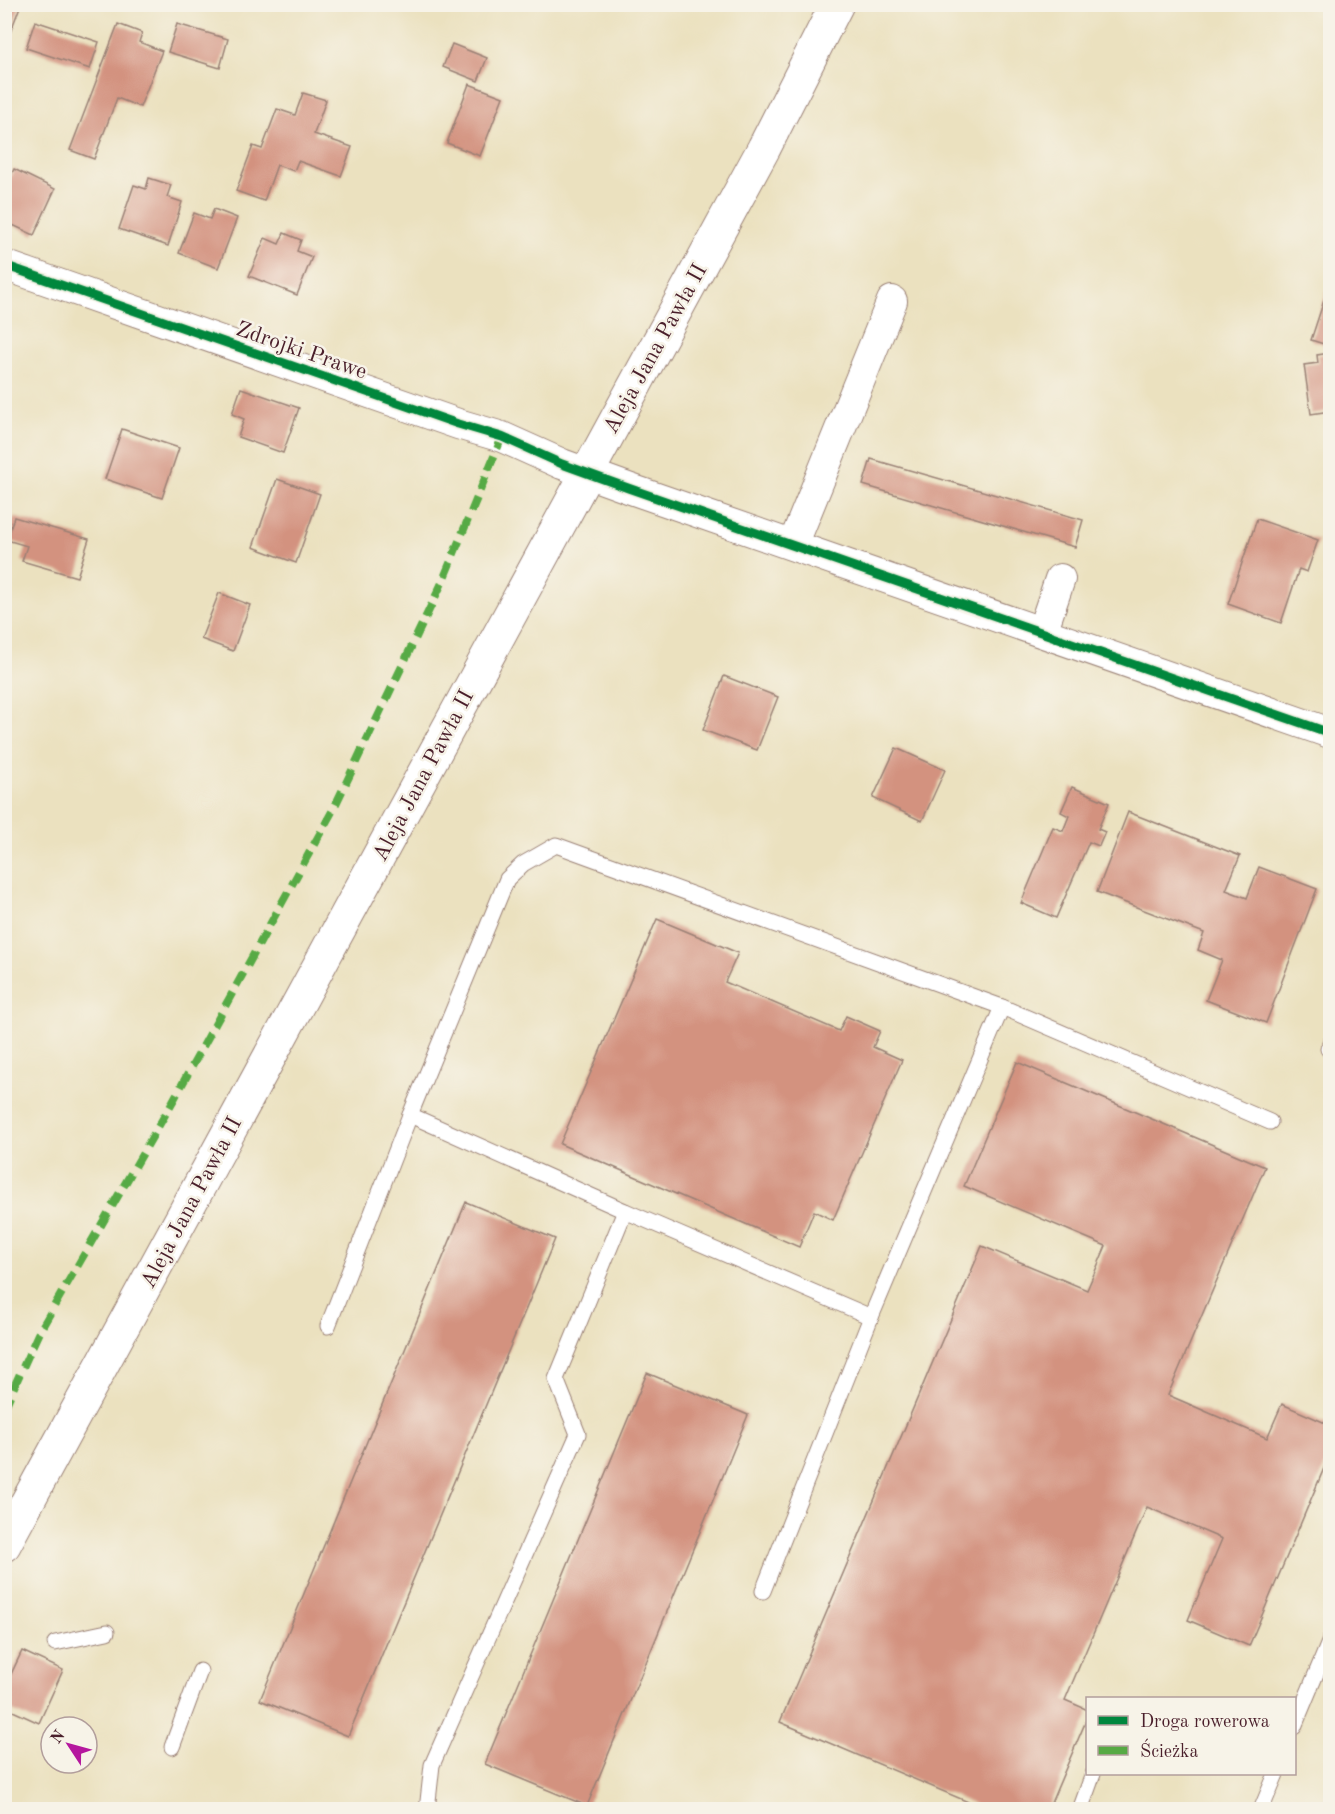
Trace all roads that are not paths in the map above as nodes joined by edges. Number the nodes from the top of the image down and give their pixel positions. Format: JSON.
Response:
{"nodes":[{"id":1,"x":837,"y":4,"type":"edge"},
{"id":2,"x":4,"y":265,"type":"edge"},
{"id":3,"x":892,"y":301,"type":"dead end"},
{"id":4,"x":586,"y":472,"type":"junction"},
{"id":5,"x":793,"y":545,"type":"junction"},
{"id":6,"x":1060,"y":579,"type":"dead end"},
{"id":7,"x":1042,"y":632,"type":"junction"},
{"id":8,"x":1330,"y":733,"type":"edge"},
{"id":9,"x":1002,"y":1007,"type":"junction"},
{"id":10,"x":411,"y":1115,"type":"junction"},
{"id":11,"x":1270,"y":1122,"type":"dead end"},
{"id":12,"x":625,"y":1211,"type":"junction"},
{"id":13,"x":871,"y":1317,"type":"junction"},
{"id":14,"x":328,"y":1326,"type":"dead end"},
{"id":15,"x":4,"y":1545,"type":"edge"},
{"id":16,"x":764,"y":1591,"type":"dead end"},
{"id":17,"x":107,"y":1632,"type":"dead end"},
{"id":18,"x":1330,"y":1640,"type":"edge"},
{"id":19,"x":55,"y":1644,"type":"dead end"},
{"id":20,"x":200,"y":1671,"type":"dead end"},
{"id":21,"x":1296,"y":1722,"type":"edge"},
{"id":22,"x":171,"y":1747,"type":"dead end"},
{"id":23,"x":1092,"y":1775,"type":"edge"},
{"id":24,"x":1275,"y":1775,"type":"edge"},
{"id":25,"x":427,"y":1809,"type":"edge"},
{"id":26,"x":1080,"y":1809,"type":"edge"},
{"id":27,"x":1261,"y":1809,"type":"edge"}],
"edges":[{"from":1,"to":4,"type":"main road","name":"Aleja Jana Pawła II"},
{"from":2,"to":4,"type":"street","name":"Zdrojki Prawe"},
{"from":3,"to":5,"type":"street"},
{"from":4,"to":5,"type":"street","name":"Zdrojki Prawe"},
{"from":4,"to":15,"type":"main road","name":"Aleja Jana Pawła II"},
{"from":5,"to":7,"type":"street","name":"Zdrojki Prawe"},
{"from":6,"to":7,"type":"street"},
{"from":7,"to":8,"type":"street","name":"Zdrojki Prawe"},
{"from":9,"to":10,"type":"lane"},
{"from":9,"to":11,"type":"lane"},
{"from":9,"to":13,"type":"lane"},
{"from":10,"to":12,"type":"lane"},
{"from":10,"to":14,"type":"lane"},
{"from":12,"to":13,"type":"lane"},
{"from":12,"to":25,"type":"lane"},
{"from":13,"to":16,"type":"lane"},
{"from":17,"to":19,"type":"lane"},
{"from":18,"to":21,"type":"lane"},
{"from":20,"to":22,"type":"lane"},
{"from":23,"to":26,"type":"lane"},
{"from":24,"to":27,"type":"lane"}]}
